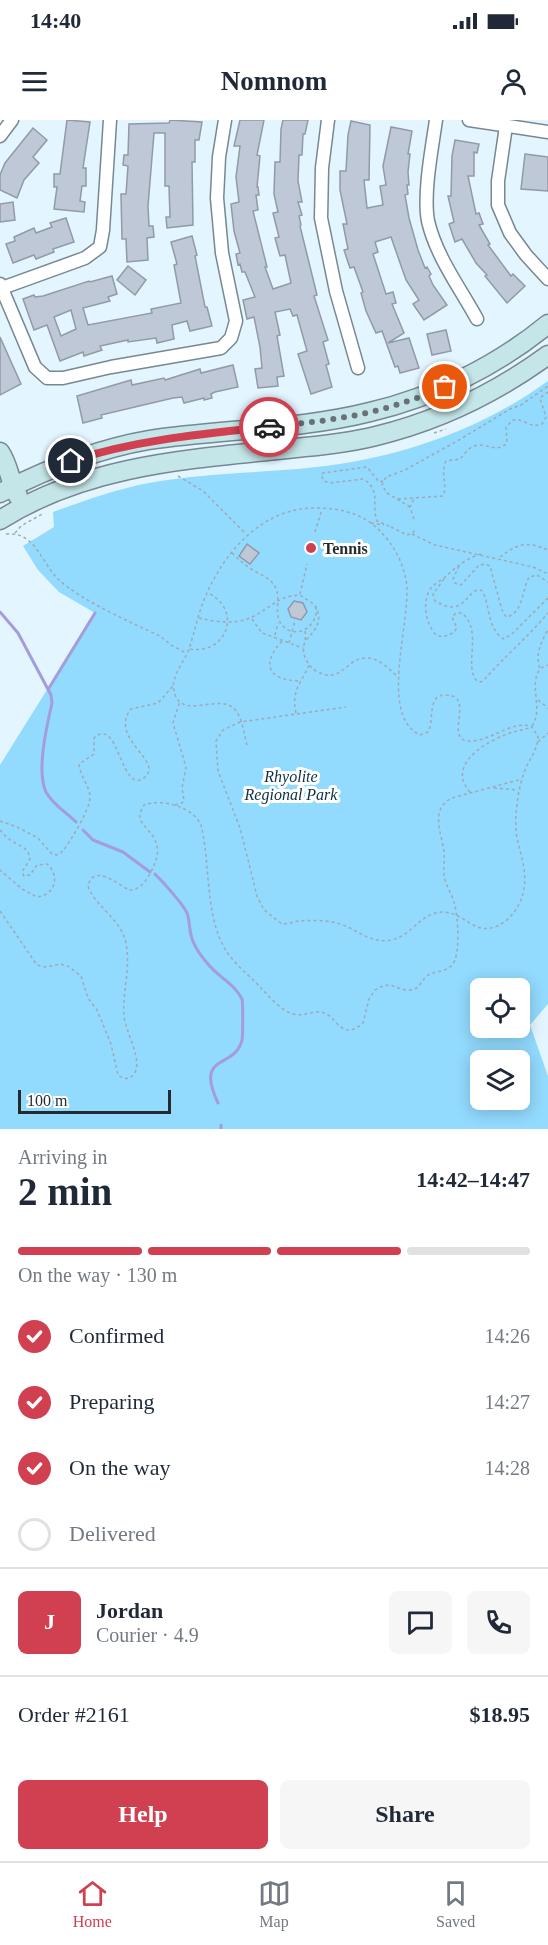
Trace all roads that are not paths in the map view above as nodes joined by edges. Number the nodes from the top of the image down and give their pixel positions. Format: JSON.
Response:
{"nodes":[{"id":1,"x":12,"y":120,"type":"edge"},
{"id":2,"x":110,"y":120,"type":"edge"},
{"id":3,"x":225,"y":120,"type":"edge"},
{"id":4,"x":328,"y":120,"type":"edge"},
{"id":5,"x":436,"y":120,"type":"edge"},
{"id":6,"x":469,"y":120,"type":"edge"},
{"id":7,"x":506,"y":126,"type":"junction"},
{"id":8,"x":548,"y":132,"type":"edge"},
{"id":9,"x":0,"y":136,"type":"edge"},
{"id":10,"x":548,"y":279,"type":"edge"},
{"id":11,"x":1,"y":286,"type":"edge"},
{"id":12,"x":477,"y":319,"type":"dead end"},
{"id":13,"x":548,"y":324,"type":"edge"},
{"id":14,"x":548,"y":355,"type":"edge"},
{"id":15,"x":358,"y":368,"type":"dead end"},
{"id":16,"x":0,"y":452,"type":"edge"},
{"id":17,"x":4,"y":486,"type":"edge"},
{"id":18,"x":24,"y":506,"type":"junction"},
{"id":19,"x":0,"y":520,"type":"edge"}],
"edges":[{"from":1,"to":9,"type":"street"},
{"from":2,"to":11,"type":"street"},
{"from":3,"to":11,"type":"street"},
{"from":4,"to":15,"type":"street"},
{"from":5,"to":12,"type":"street"},
{"from":6,"to":7,"type":"street"},
{"from":7,"to":8,"type":"street"},
{"from":7,"to":10,"type":"street"},
{"from":13,"to":17,"type":"main road"},
{"from":14,"to":18,"type":"main road"},
{"from":16,"to":17,"type":"main road"},
{"from":17,"to":18,"type":"main road"},
{"from":18,"to":19,"type":"main road"}]}
